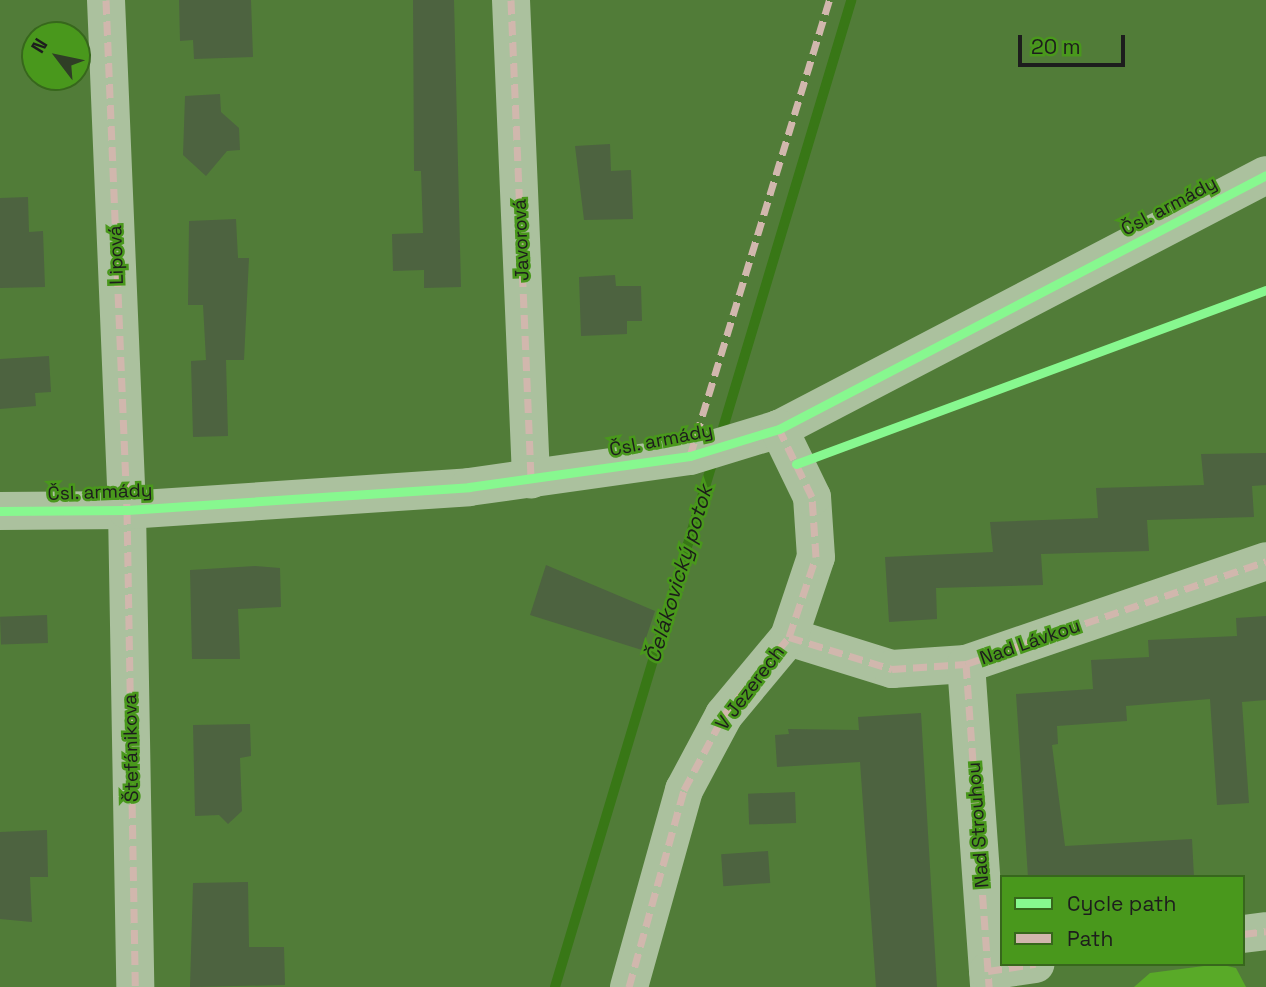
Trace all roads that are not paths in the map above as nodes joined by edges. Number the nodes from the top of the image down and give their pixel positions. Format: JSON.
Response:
{"nodes":[{"id":1,"x":106,"y":0,"type":"edge"},
{"id":2,"x":511,"y":0,"type":"edge"},
{"id":3,"x":1266,"y":175,"type":"edge"},
{"id":4,"x":779,"y":429,"type":"junction"},
{"id":5,"x":531,"y":480,"type":"junction"},
{"id":6,"x":127,"y":510,"type":"junction"},
{"id":7,"x":0,"y":511,"type":"edge"},
{"id":8,"x":1266,"y":561,"type":"edge"},
{"id":9,"x":789,"y":637,"type":"junction"},
{"id":10,"x":966,"y":664,"type":"junction"},
{"id":11,"x":1266,"y":931,"type":"edge"},
{"id":12,"x":1245,"y":934,"type":"edge"},
{"id":13,"x":1029,"y":966,"type":"edge"},
{"id":14,"x":989,"y":979,"type":"edge"},
{"id":15,"x":135,"y":987,"type":"edge"},
{"id":16,"x":629,"y":987,"type":"edge"}],
"edges":[{"from":1,"to":6,"type":"street","name":"Lipová"},
{"from":2,"to":5,"type":"street","name":"Javorová"},
{"from":3,"to":4,"type":"street","name":"Čsl. armády"},
{"from":4,"to":5,"type":"street","name":"Čsl. armády"},
{"from":4,"to":9,"type":"street","name":"V Jezerech"},
{"from":5,"to":6,"type":"street","name":"Čsl. armády"},
{"from":6,"to":7,"type":"street","name":"Čsl. armády"},
{"from":6,"to":15,"type":"street","name":"Štefánikova"},
{"from":8,"to":10,"type":"street","name":"Nad Lávkou"},
{"from":9,"to":10,"type":"street","name":"Nad Lávkou"},
{"from":9,"to":16,"type":"street","name":"V Jezerech"},
{"from":10,"to":14,"type":"street","name":"Nad Strouhou"},
{"from":11,"to":12,"type":"street"},
{"from":13,"to":14,"type":"street"}]}
